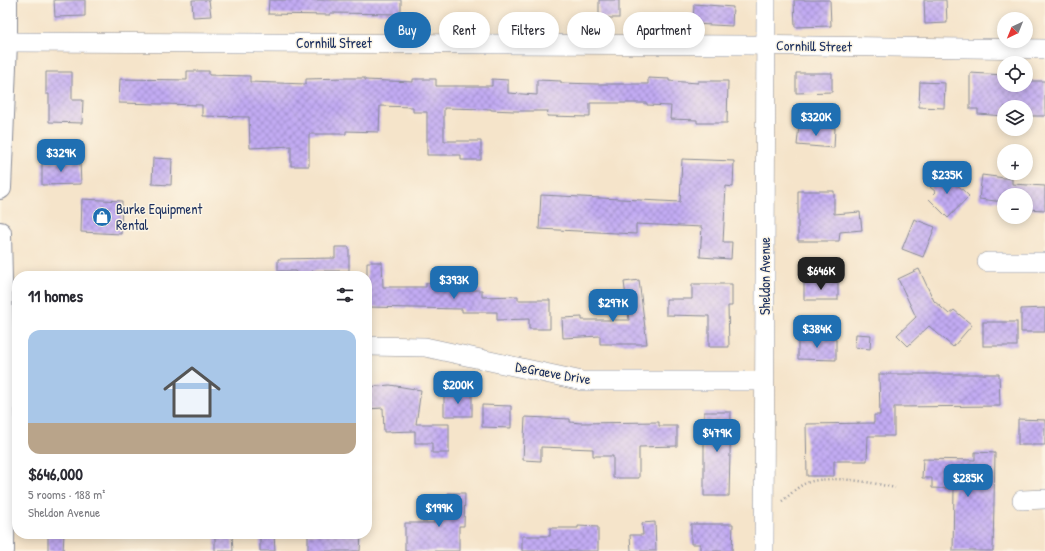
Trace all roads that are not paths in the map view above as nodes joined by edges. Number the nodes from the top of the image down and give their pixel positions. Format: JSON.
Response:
{"nodes":[{"id":1,"x":6,"y":0,"type":"edge"},
{"id":2,"x":766,"y":0,"type":"edge"},
{"id":3,"x":6,"y":42,"type":"junction"},
{"id":4,"x":766,"y":45,"type":"junction"},
{"id":5,"x":1045,"y":48,"type":"edge"},
{"id":6,"x":0,"y":188,"type":"edge"},
{"id":7,"x":0,"y":233,"type":"edge"},
{"id":8,"x":987,"y":262,"type":"dead end"},
{"id":9,"x":1045,"y":262,"type":"edge"},
{"id":10,"x":372,"y":346,"type":"edge"},
{"id":11,"x":764,"y":381,"type":"junction"},
{"id":12,"x":10,"y":446,"type":"edge"},
{"id":13,"x":1045,"y":499,"type":"edge"},
{"id":14,"x":1022,"y":500,"type":"dead end"},
{"id":15,"x":3,"y":551,"type":"edge"},
{"id":16,"x":764,"y":551,"type":"edge"}],
"edges":[{"from":1,"to":3,"type":"main road"},
{"from":2,"to":4,"type":"street","name":"Sheldon Avenue"},
{"from":3,"to":4,"type":"street","name":"Cornhill Street"},
{"from":3,"to":6,"type":"main road"},
{"from":4,"to":5,"type":"street","name":"Cornhill Street"},
{"from":4,"to":11,"type":"street","name":"Sheldon Avenue"},
{"from":7,"to":12,"type":"main road"},
{"from":8,"to":9,"type":"street"},
{"from":10,"to":11,"type":"street","name":"DeGraeve Drive"},
{"from":11,"to":16,"type":"street","name":"Sheldon Avenue"},
{"from":12,"to":15,"type":"main road"},
{"from":13,"to":14,"type":"street"}]}
